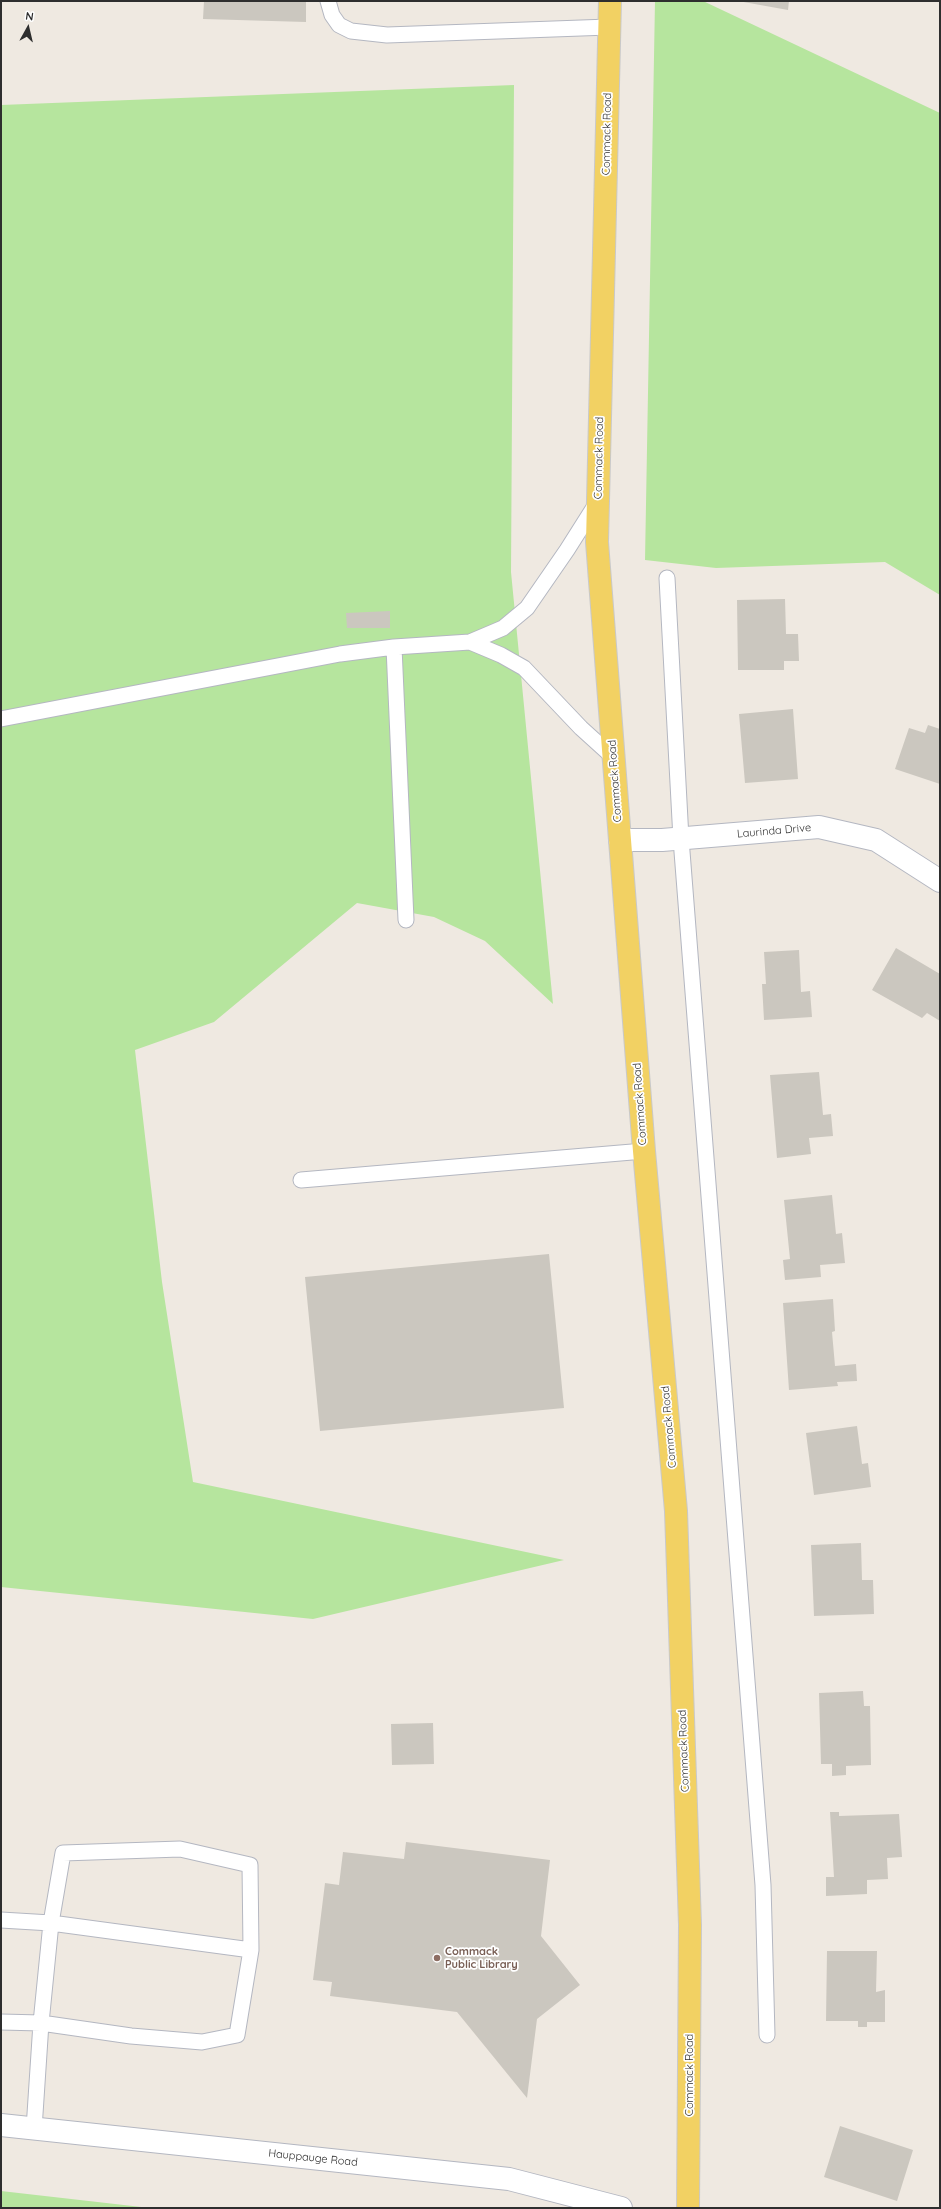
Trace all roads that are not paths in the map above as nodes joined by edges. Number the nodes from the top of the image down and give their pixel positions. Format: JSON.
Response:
{"nodes":[{"id":1,"x":328,"y":1,"type":"edge"},
{"id":2,"x":610,"y":1,"type":"edge"},
{"id":3,"x":609,"y":27,"type":"junction"},
{"id":4,"x":598,"y":501,"type":"junction"},
{"id":5,"x":667,"y":578,"type":"dead end"},
{"id":6,"x":470,"y":642,"type":"junction"},
{"id":7,"x":394,"y":647,"type":"junction"},
{"id":8,"x":1,"y":718,"type":"edge"},
{"id":9,"x":613,"y":757,"type":"junction"},
{"id":10,"x":681,"y":839,"type":"junction"},
{"id":11,"x":620,"y":840,"type":"junction"},
{"id":12,"x":940,"y":881,"type":"edge"},
{"id":13,"x":406,"y":920,"type":"dead end"},
{"id":14,"x":644,"y":1150,"type":"junction"},
{"id":15,"x":301,"y":1180,"type":"dead end"},
{"id":16,"x":1,"y":1920,"type":"edge"},
{"id":17,"x":50,"y":1923,"type":"junction"},
{"id":18,"x":251,"y":1950,"type":"junction"},
{"id":19,"x":1,"y":2022,"type":"edge"},
{"id":20,"x":41,"y":2023,"type":"junction"},
{"id":21,"x":767,"y":2035,"type":"dead end"},
{"id":22,"x":1,"y":2125,"type":"edge"},
{"id":23,"x":34,"y":2129,"type":"junction"},
{"id":24,"x":622,"y":2208,"type":"edge"},
{"id":25,"x":688,"y":2208,"type":"edge"}],
"edges":[{"from":1,"to":3,"type":"lane"},
{"from":2,"to":3,"type":"main road","name":"Commack Road"},
{"from":3,"to":4,"type":"main road","name":"Commack Road"},
{"from":4,"to":6,"type":"lane"},
{"from":4,"to":9,"type":"main road","name":"Commack Road"},
{"from":5,"to":10,"type":"lane"},
{"from":6,"to":7,"type":"lane"},
{"from":6,"to":9,"type":"lane"},
{"from":7,"to":8,"type":"lane"},
{"from":7,"to":13,"type":"lane"},
{"from":9,"to":11,"type":"main road","name":"Commack Road"},
{"from":10,"to":11,"type":"street","name":"Laurinda Drive"},
{"from":10,"to":12,"type":"street","name":"Laurinda Drive"},
{"from":10,"to":21,"type":"lane"},
{"from":11,"to":14,"type":"main road","name":"Commack Road"},
{"from":14,"to":15,"type":"lane"},
{"from":14,"to":25,"type":"main road","name":"Commack Road"},
{"from":16,"to":17,"type":"lane"},
{"from":17,"to":18,"type":"lane"},
{"from":17,"to":18,"type":"lane"},
{"from":17,"to":20,"type":"lane"},
{"from":18,"to":20,"type":"lane"},
{"from":19,"to":20,"type":"lane"},
{"from":20,"to":23,"type":"lane"},
{"from":22,"to":23,"type":"street","name":"Hauppauge Road"},
{"from":23,"to":24,"type":"street","name":"Hauppauge Road"}]}
